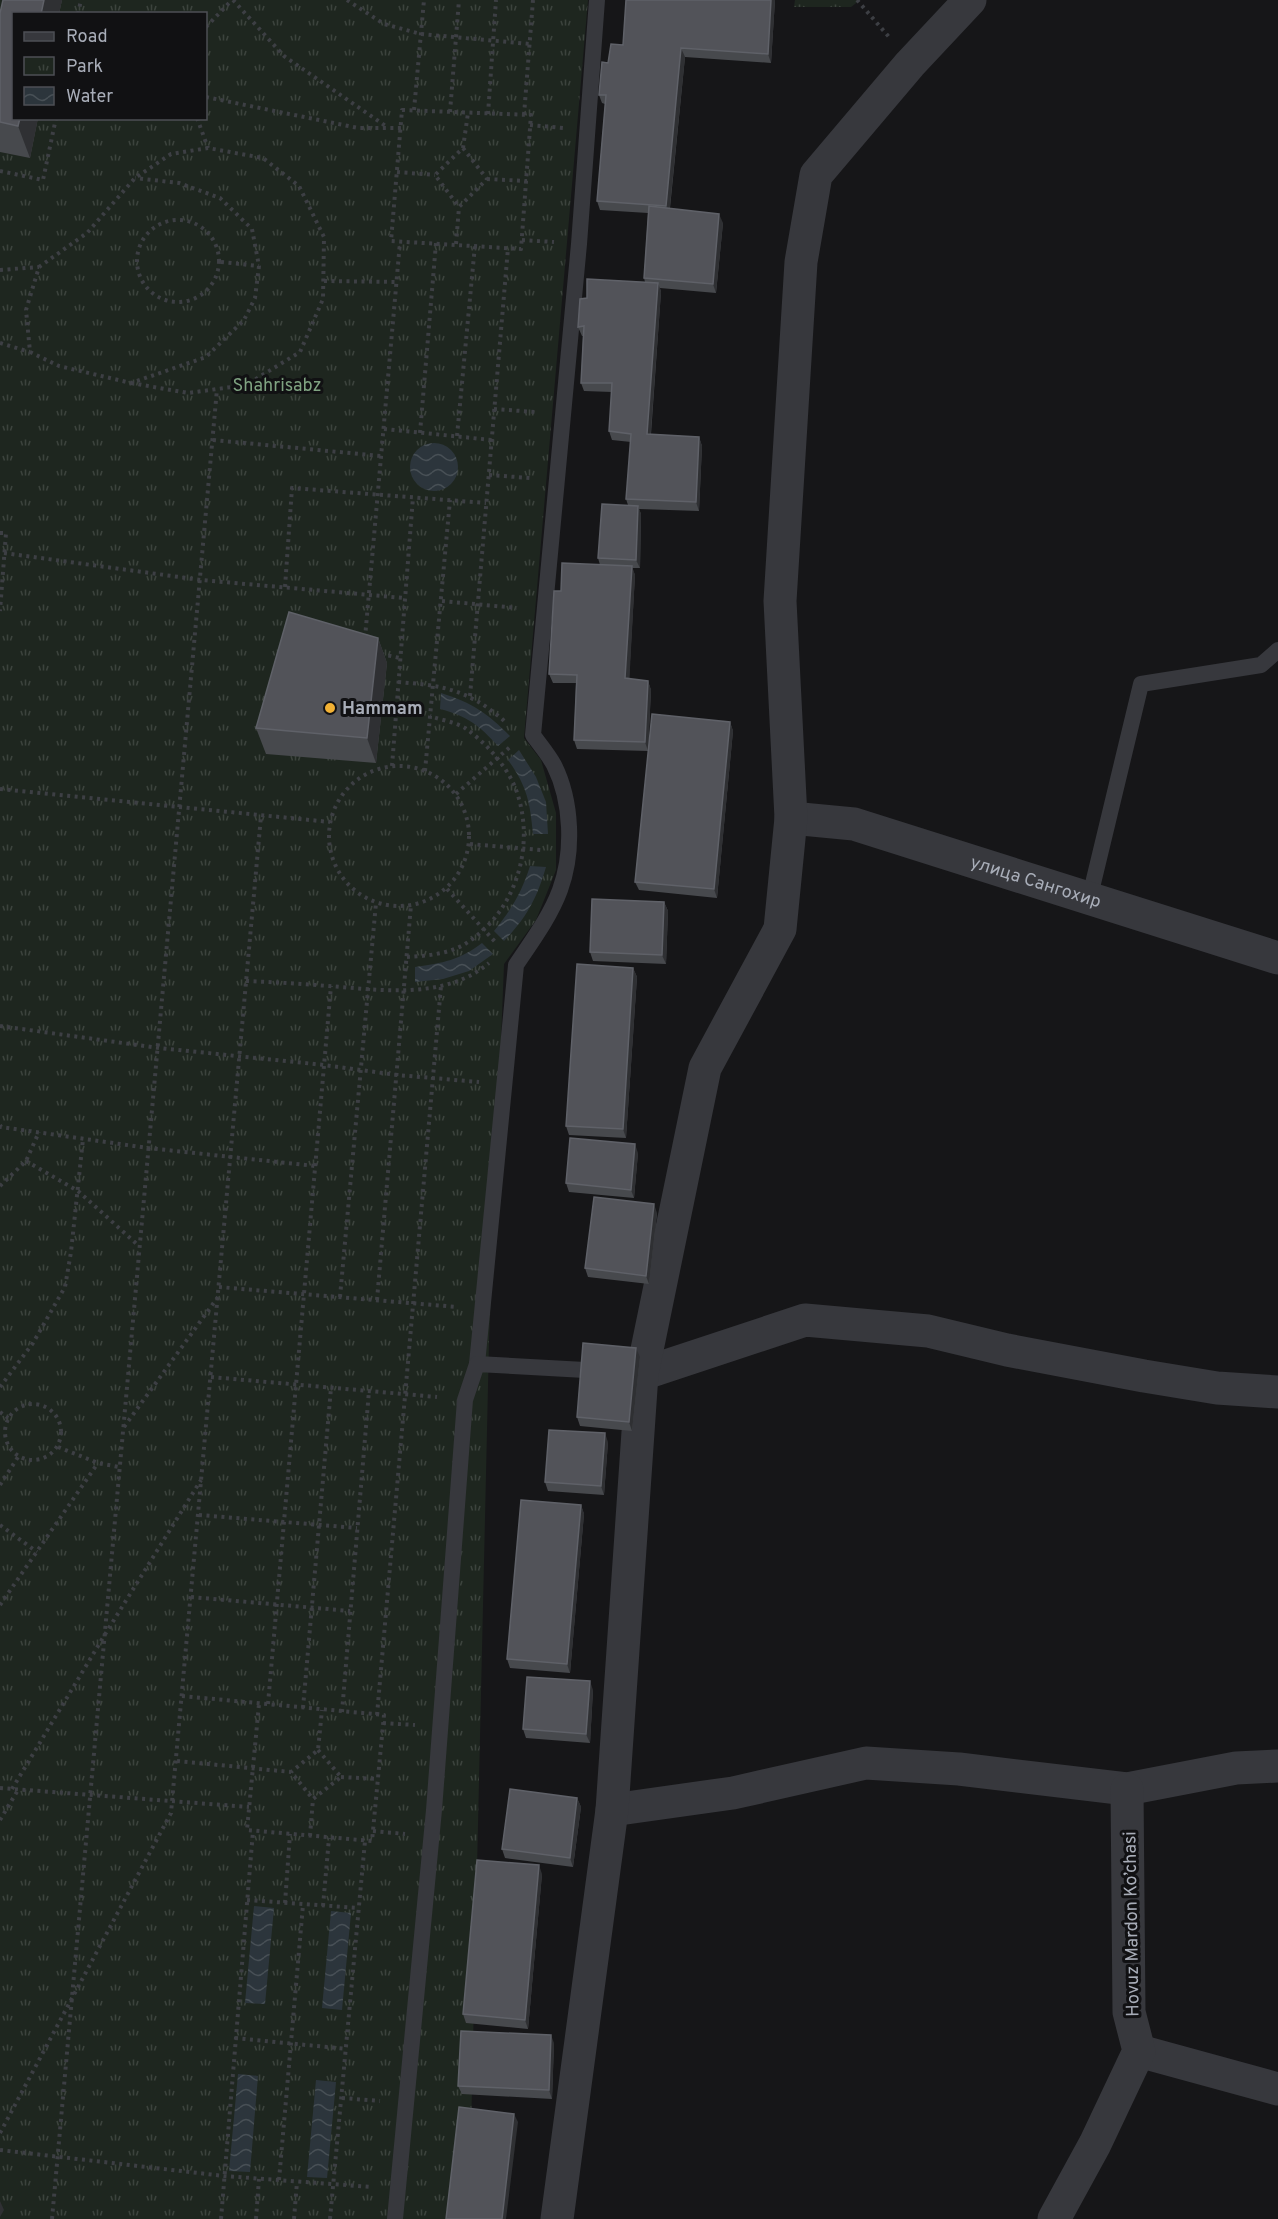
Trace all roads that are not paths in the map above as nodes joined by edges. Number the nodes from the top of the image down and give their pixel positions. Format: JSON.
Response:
{"nodes":[{"id":1,"x":597,"y":0,"type":"edge"},
{"id":2,"x":970,"y":0,"type":"edge"},
{"id":3,"x":1278,"y":650,"type":"edge"},
{"id":4,"x":791,"y":818,"type":"junction"},
{"id":5,"x":1089,"y":900,"type":"junction"},
{"id":6,"x":1278,"y":958,"type":"edge"},
{"id":7,"x":477,"y":1364,"type":"junction"},
{"id":8,"x":630,"y":1373,"type":"junction"},
{"id":9,"x":1278,"y":1392,"type":"edge"},
{"id":10,"x":1278,"y":1766,"type":"edge"},
{"id":11,"x":1127,"y":1789,"type":"junction"},
{"id":12,"x":612,"y":1810,"type":"junction"},
{"id":13,"x":1139,"y":2051,"type":"junction"},
{"id":14,"x":1278,"y":2089,"type":"edge"},
{"id":15,"x":394,"y":2219,"type":"edge"},
{"id":16,"x":557,"y":2219,"type":"edge"},
{"id":17,"x":1054,"y":2219,"type":"edge"}],
"edges":[{"from":1,"to":7,"type":"lane"},
{"from":2,"to":4,"type":"street"},
{"from":3,"to":5,"type":"lane"},
{"from":4,"to":5,"type":"street","name":"улица Сангохир"},
{"from":4,"to":8,"type":"street"},
{"from":5,"to":6,"type":"street","name":"улица Сангохир"},
{"from":7,"to":8,"type":"lane"},
{"from":7,"to":15,"type":"lane"},
{"from":8,"to":9,"type":"street"},
{"from":8,"to":12,"type":"street"},
{"from":10,"to":11,"type":"street"},
{"from":11,"to":12,"type":"street"},
{"from":11,"to":13,"type":"street","name":"Hovuz Mardon Ko’chasi"},
{"from":12,"to":16,"type":"street"},
{"from":13,"to":14,"type":"street"},
{"from":13,"to":17,"type":"street"}]}
